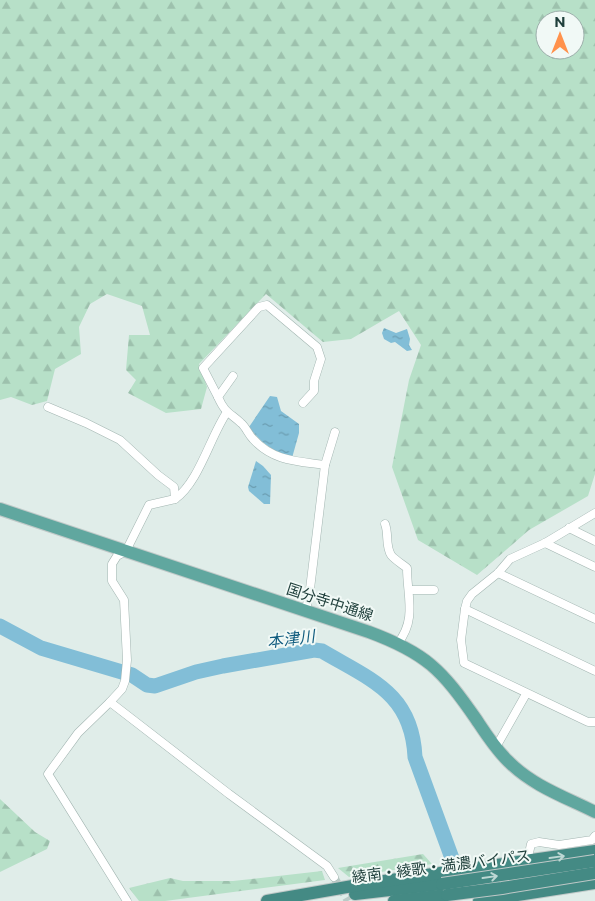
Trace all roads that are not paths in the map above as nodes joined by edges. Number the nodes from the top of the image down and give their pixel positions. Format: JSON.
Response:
{"nodes":[{"id":1,"x":233,"y":376,"type":"dead end"},
{"id":2,"x":218,"y":397,"type":"junction"},
{"id":3,"x":303,"y":404,"type":"dead end"},
{"id":4,"x":48,"y":407,"type":"dead end"},
{"id":5,"x":227,"y":412,"type":"junction"},
{"id":6,"x":335,"y":432,"type":"dead end"},
{"id":7,"x":324,"y":465,"type":"junction"},
{"id":8,"x":175,"y":500,"type":"junction"},
{"id":9,"x":0,"y":509,"type":"edge"},
{"id":10,"x":595,"y":512,"type":"edge"},
{"id":11,"x":385,"y":524,"type":"dead end"},
{"id":12,"x":569,"y":528,"type":"junction"},
{"id":13,"x":595,"y":541,"type":"edge"},
{"id":14,"x":545,"y":543,"type":"junction"},
{"id":15,"x":126,"y":551,"type":"junction"},
{"id":16,"x":595,"y":568,"type":"edge"},
{"id":17,"x":498,"y":573,"type":"junction"},
{"id":18,"x":410,"y":590,"type":"junction"},
{"id":19,"x":434,"y":590,"type":"dead end"},
{"id":20,"x":465,"y":609,"type":"junction"},
{"id":21,"x":306,"y":610,"type":"junction"},
{"id":22,"x":595,"y":619,"type":"edge"},
{"id":23,"x":398,"y":643,"type":"junction"},
{"id":24,"x":595,"y":671,"type":"edge"},
{"id":25,"x":526,"y":694,"type":"junction"},
{"id":26,"x":110,"y":702,"type":"junction"},
{"id":27,"x":595,"y":722,"type":"edge"},
{"id":28,"x":496,"y":747,"type":"junction"},
{"id":29,"x":595,"y":812,"type":"edge"},
{"id":30,"x":595,"y":836,"type":"edge"},
{"id":31,"x":529,"y":853,"type":"dead end"},
{"id":32,"x":595,"y":854,"type":"edge"},
{"id":33,"x":595,"y":873,"type":"edge"},
{"id":34,"x":334,"y":878,"type":"tunnel mouth"},
{"id":35,"x":595,"y":883,"type":"edge"},
{"id":36,"x":442,"y":884,"type":"junction"},
{"id":37,"x":127,"y":901,"type":"edge"},
{"id":38,"x":267,"y":901,"type":"edge"},
{"id":39,"x":291,"y":901,"type":"edge"},
{"id":40,"x":394,"y":901,"type":"edge"},
{"id":41,"x":479,"y":901,"type":"edge"}],
"edges":[{"from":1,"to":2,"type":"street"},
{"from":2,"to":3,"type":"street"},
{"from":2,"to":5,"type":"street"},
{"from":4,"to":8,"type":"street"},
{"from":5,"to":7,"type":"street"},
{"from":5,"to":8,"type":"street"},
{"from":6,"to":7,"type":"street"},
{"from":7,"to":21,"type":"street"},
{"from":8,"to":15,"type":"street"},
{"from":9,"to":15,"type":"main road","name":"国分寺中通線"},
{"from":10,"to":12,"type":"street"},
{"from":11,"to":18,"type":"street"},
{"from":12,"to":13,"type":"street"},
{"from":12,"to":14,"type":"street"},
{"from":14,"to":16,"type":"street"},
{"from":14,"to":17,"type":"street"},
{"from":15,"to":21,"type":"main road","name":"国分寺中通線"},
{"from":15,"to":26,"type":"street"},
{"from":17,"to":20,"type":"street"},
{"from":17,"to":22,"type":"street"},
{"from":18,"to":19,"type":"street"},
{"from":18,"to":23,"type":"street"},
{"from":20,"to":24,"type":"street"},
{"from":20,"to":25,"type":"street"},
{"from":21,"to":23,"type":"main road","name":"国分寺中通線"},
{"from":23,"to":28,"type":"main road","name":"国分寺中通線"},
{"from":25,"to":27,"type":"street"},
{"from":25,"to":28,"type":"street"},
{"from":26,"to":34,"type":"street"},
{"from":26,"to":37,"type":"street"},
{"from":28,"to":29,"type":"main road","name":"国分寺中通線"},
{"from":30,"to":31,"type":"street"},
{"from":36,"to":32,"type":"highway","name":"綾南・綾歌・満濃バイパス","one_way":true,"bridge":true},
{"from":36,"to":32,"type":"highway","one_way":true},
{"from":33,"to":36,"type":"highway","name":"綾南・綾歌・満濃バイパス","bridge":true},
{"from":35,"to":41,"type":"highway"},
{"from":36,"to":38,"type":"highway"},
{"from":36,"to":39,"type":"highway","name":"綾南・綾歌・満濃バイパス"},
{"from":36,"to":40,"type":"highway","name":"綾南・綾歌・満濃バイパス"}]}
